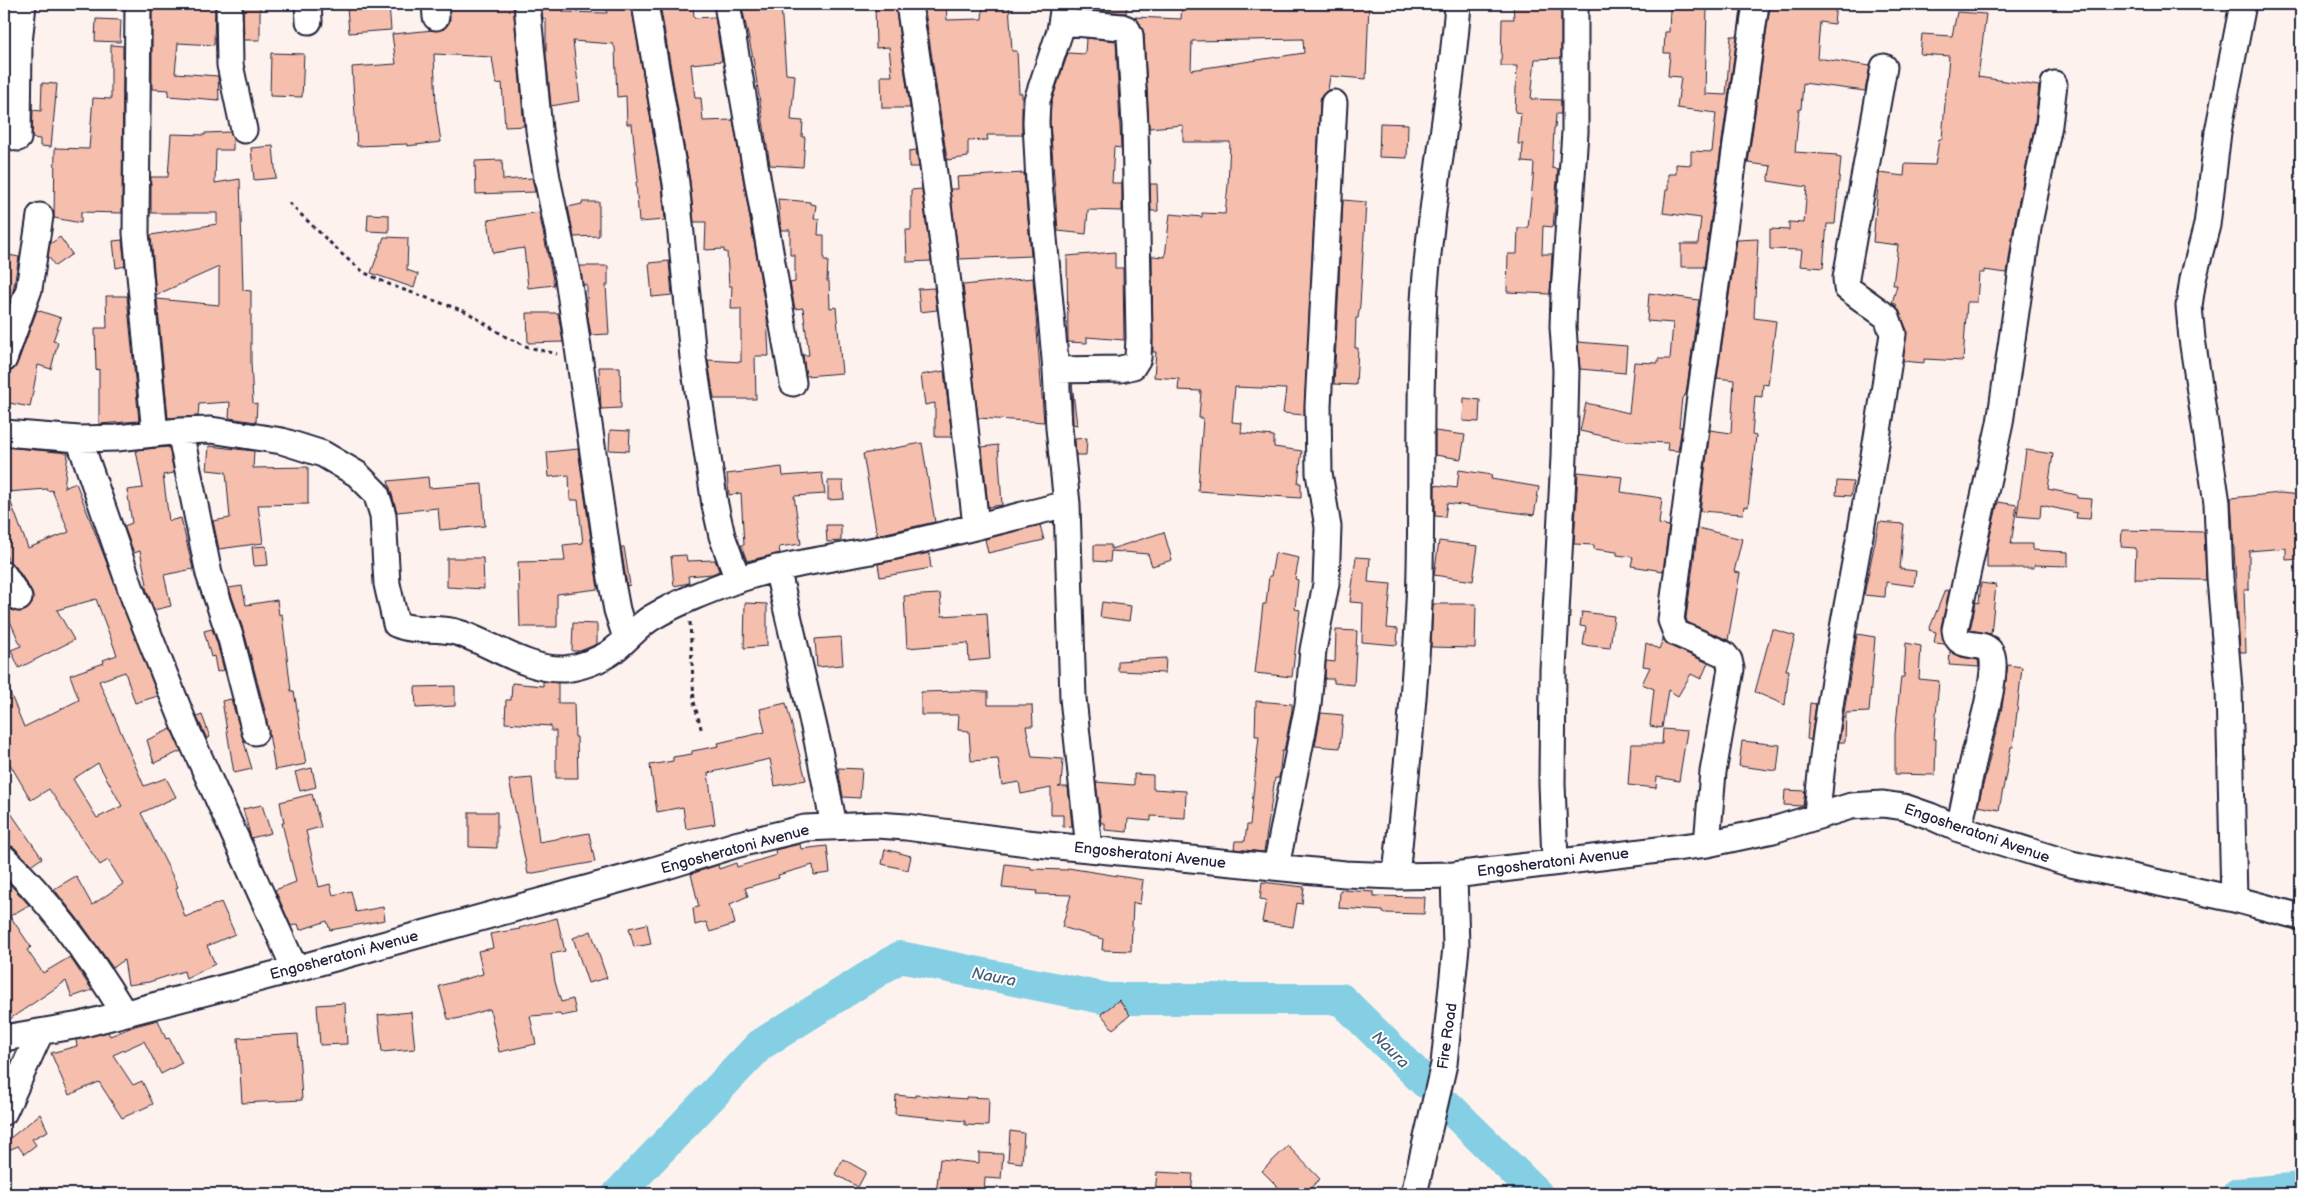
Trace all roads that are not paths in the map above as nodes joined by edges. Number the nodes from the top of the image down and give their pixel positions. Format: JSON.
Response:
{"nodes":[{"id":1,"x":23,"y":4,"type":"edge"},
{"id":2,"x":138,"y":4,"type":"edge"},
{"id":3,"x":229,"y":4,"type":"edge"},
{"id":4,"x":527,"y":4,"type":"edge"},
{"id":5,"x":645,"y":4,"type":"edge"},
{"id":6,"x":727,"y":4,"type":"edge"},
{"id":7,"x":909,"y":4,"type":"edge"},
{"id":8,"x":1458,"y":4,"type":"edge"},
{"id":9,"x":1575,"y":4,"type":"edge"},
{"id":10,"x":1756,"y":4,"type":"edge"},
{"id":11,"x":2243,"y":4,"type":"edge"},
{"id":12,"x":1063,"y":13,"type":"edge"},
{"id":13,"x":1884,"y":67,"type":"dead end"},
{"id":14,"x":2054,"y":84,"type":"dead end"},
{"id":15,"x":1334,"y":103,"type":"dead end"},
{"id":16,"x":244,"y":130,"type":"dead end"},
{"id":17,"x":18,"y":138,"type":"dead end"},
{"id":18,"x":40,"y":216,"type":"dead end"},
{"id":19,"x":4,"y":359,"type":"edge"},
{"id":20,"x":1056,"y":370,"type":"junction"},
{"id":21,"x":793,"y":383,"type":"dead end"},
{"id":22,"x":180,"y":431,"type":"junction"},
{"id":23,"x":4,"y":433,"type":"edge"},
{"id":24,"x":155,"y":434,"type":"junction"},
{"id":25,"x":79,"y":439,"type":"junction"},
{"id":26,"x":1067,"y":504,"type":"junction"},
{"id":27,"x":976,"y":526,"type":"junction"},
{"id":28,"x":777,"y":568,"type":"junction"},
{"id":29,"x":4,"y":575,"type":"edge"},
{"id":30,"x":738,"y":580,"type":"junction"},
{"id":31,"x":19,"y":598,"type":"dead end"},
{"id":32,"x":626,"y":638,"type":"junction"},
{"id":33,"x":255,"y":732,"type":"dead end"},
{"id":34,"x":1817,"y":815,"type":"junction"},
{"id":35,"x":834,"y":826,"type":"junction"},
{"id":36,"x":1959,"y":829,"type":"junction"},
{"id":37,"x":1707,"y":844,"type":"junction"},
{"id":38,"x":1090,"y":849,"type":"junction"},
{"id":39,"x":4,"y":858,"type":"edge"},
{"id":40,"x":1555,"y":861,"type":"junction"},
{"id":41,"x":1276,"y":867,"type":"junction"},
{"id":42,"x":1454,"y":874,"type":"junction"},
{"id":43,"x":1396,"y":876,"type":"junction"},
{"id":44,"x":2234,"y":899,"type":"junction"},
{"id":45,"x":2301,"y":917,"type":"edge"},
{"id":46,"x":295,"y":969,"type":"junction"},
{"id":47,"x":124,"y":1014,"type":"junction"},
{"id":48,"x":40,"y":1032,"type":"junction"},
{"id":49,"x":4,"y":1038,"type":"edge"},
{"id":50,"x":4,"y":1112,"type":"edge"},
{"id":51,"x":1414,"y":1194,"type":"edge"}],
"edges":[{"from":1,"to":17,"type":"street"},
{"from":2,"to":24,"type":"street"},
{"from":3,"to":16,"type":"street"},
{"from":4,"to":32,"type":"street"},
{"from":5,"to":30,"type":"street"},
{"from":6,"to":21,"type":"street"},
{"from":7,"to":27,"type":"street"},
{"from":8,"to":43,"type":"street"},
{"from":9,"to":40,"type":"street"},
{"from":10,"to":37,"type":"street"},
{"from":11,"to":44,"type":"street"},
{"from":12,"to":20,"type":"street"},
{"from":12,"to":20,"type":"street"},
{"from":13,"to":34,"type":"street"},
{"from":14,"to":36,"type":"street"},
{"from":15,"to":41,"type":"street"},
{"from":18,"to":19,"type":"street"},
{"from":20,"to":26,"type":"street"},
{"from":22,"to":24,"type":"street"},
{"from":22,"to":32,"type":"street"},
{"from":22,"to":33,"type":"street"},
{"from":23,"to":25,"type":"street"},
{"from":24,"to":25,"type":"street"},
{"from":25,"to":46,"type":"street"},
{"from":26,"to":27,"type":"street"},
{"from":26,"to":38,"type":"street"},
{"from":27,"to":28,"type":"street"},
{"from":28,"to":30,"type":"street"},
{"from":28,"to":35,"type":"street"},
{"from":29,"to":31,"type":"street"},
{"from":30,"to":32,"type":"street"},
{"from":34,"to":36,"type":"street","name":"Engosheratoni Avenue"},
{"from":34,"to":37,"type":"street","name":"Engosheratoni Avenue"},
{"from":35,"to":38,"type":"street","name":"Engosheratoni Avenue"},
{"from":35,"to":46,"type":"street","name":"Engosheratoni Avenue"},
{"from":36,"to":44,"type":"street","name":"Engosheratoni Avenue"},
{"from":37,"to":40,"type":"street","name":"Engosheratoni Avenue"},
{"from":38,"to":41,"type":"street","name":"Engosheratoni Avenue"},
{"from":39,"to":47,"type":"street"},
{"from":40,"to":42,"type":"street","name":"Engosheratoni Avenue"},
{"from":41,"to":43,"type":"street","name":"Engosheratoni Avenue"},
{"from":42,"to":43,"type":"street","name":"Engosheratoni Avenue"},
{"from":42,"to":51,"type":"street","name":"Fire Road"},
{"from":44,"to":45,"type":"street","name":"Engosheratoni Avenue"},
{"from":46,"to":47,"type":"street","name":"Engosheratoni Avenue"},
{"from":47,"to":48,"type":"street","name":"Engosheratoni Avenue"},
{"from":48,"to":49,"type":"street","name":"Engosheratoni Avenue"},
{"from":48,"to":50,"type":"street"}]}
